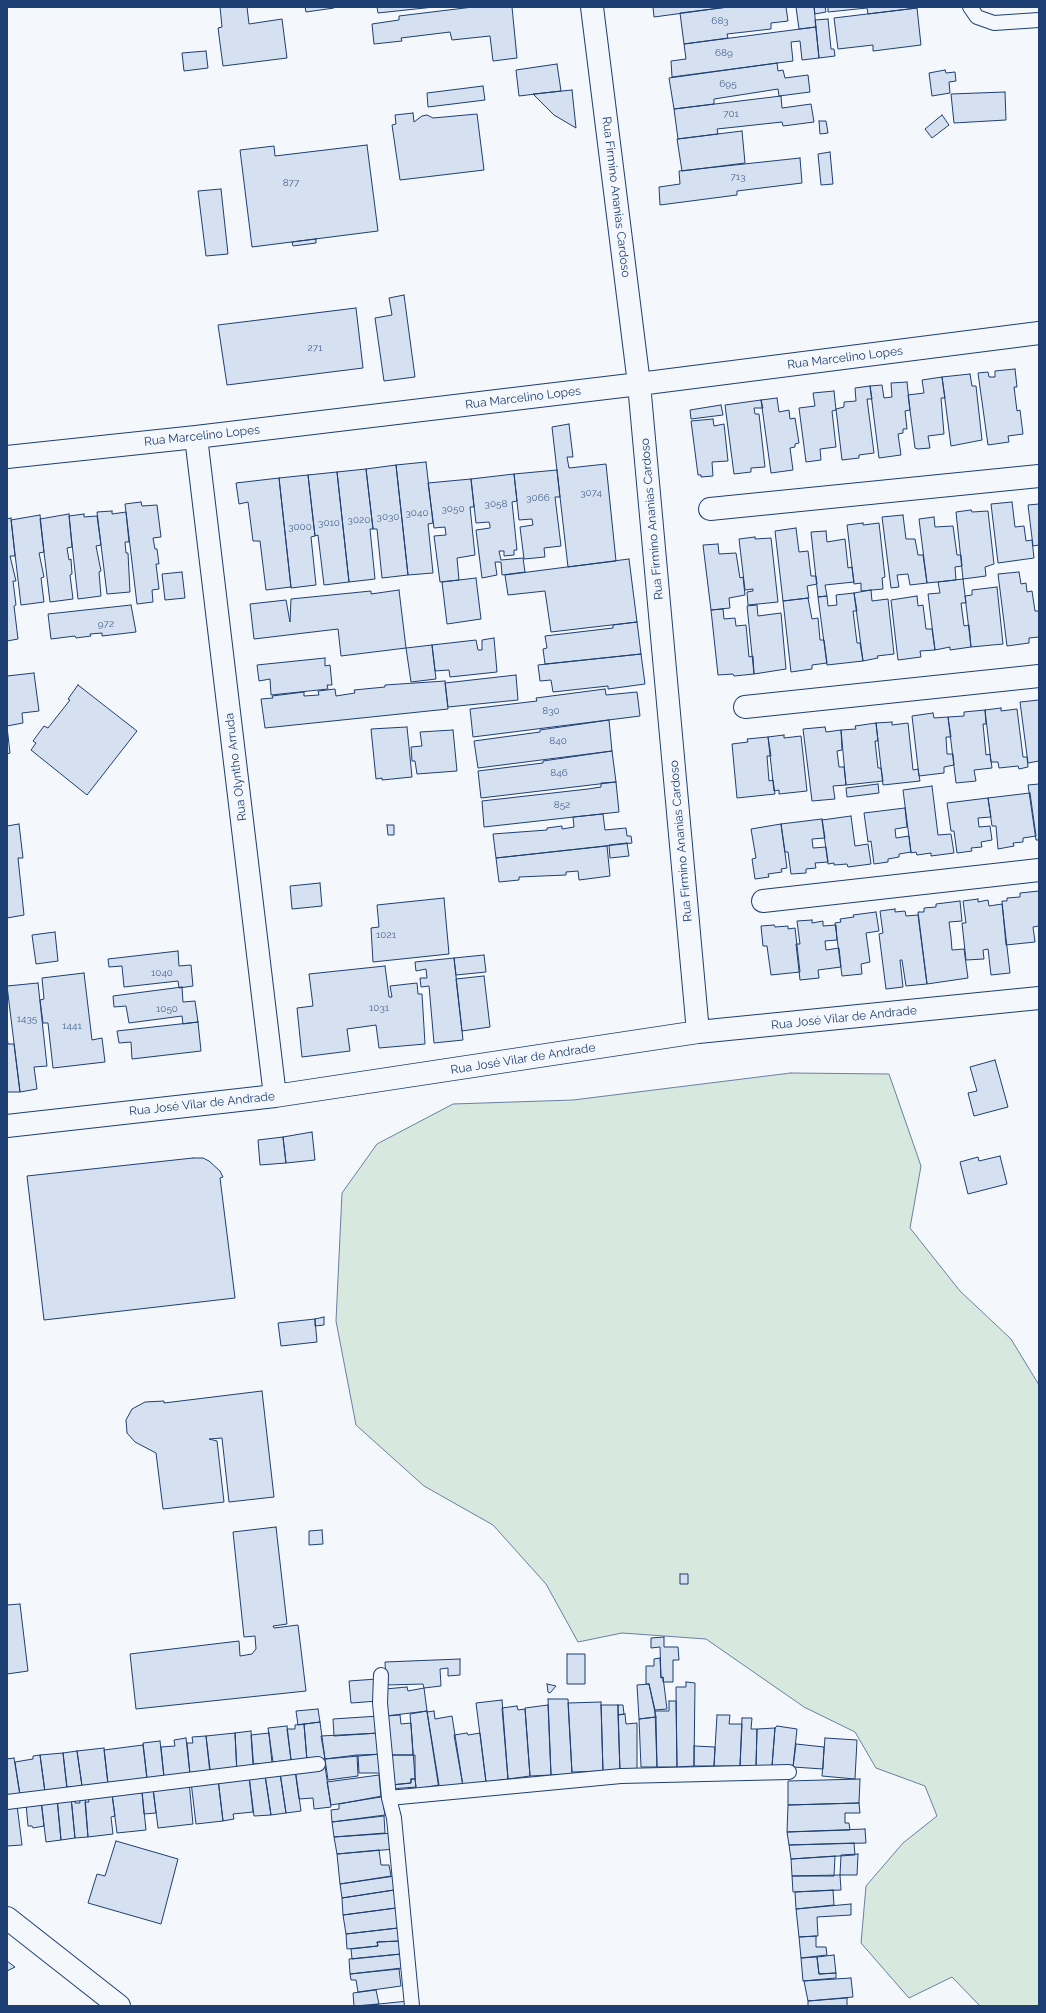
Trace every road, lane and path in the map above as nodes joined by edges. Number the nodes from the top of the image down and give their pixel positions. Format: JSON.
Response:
{"nodes":[{"id":1,"x":592,"y":7,"type":"edge"},
{"id":2,"x":970,"y":7,"type":"edge"},
{"id":3,"x":1039,"y":20,"type":"edge"},
{"id":4,"x":1039,"y":333,"type":"edge"},
{"id":5,"x":640,"y":384,"type":"junction"},
{"id":6,"x":196,"y":437,"type":"junction"},
{"id":7,"x":7,"y":457,"type":"edge"},
{"id":8,"x":1039,"y":476,"type":"edge"},
{"id":9,"x":710,"y":509,"type":"dead end"},
{"id":10,"x":1039,"y":676,"type":"edge"},
{"id":11,"x":745,"y":707,"type":"dead end"},
{"id":12,"x":1039,"y":870,"type":"edge"},
{"id":13,"x":763,"y":901,"type":"dead end"},
{"id":14,"x":1039,"y":998,"type":"edge"},
{"id":15,"x":698,"y":1032,"type":"junction"},
{"id":16,"x":276,"y":1096,"type":"junction"},
{"id":17,"x":7,"y":1126,"type":"edge"},
{"id":18,"x":381,"y":1674,"type":"dead end"},
{"id":19,"x":318,"y":1764,"type":"dead end"},
{"id":20,"x":789,"y":1772,"type":"dead end"},
{"id":21,"x":389,"y":1798,"type":"junction"},
{"id":22,"x":7,"y":1802,"type":"edge"},
{"id":23,"x":7,"y":1918,"type":"edge"},
{"id":24,"x":119,"y":2006,"type":"edge"},
{"id":25,"x":412,"y":2006,"type":"edge"}],
"edges":[{"from":1,"to":5,"type":"street","name":"Rua Firmino Ananias Cardoso"},
{"from":2,"to":3,"type":"lane"},
{"from":4,"to":5,"type":"street","name":"Rua Marcelino Lopes"},
{"from":5,"to":6,"type":"street","name":"Rua Marcelino Lopes"},
{"from":5,"to":15,"type":"street","name":"Rua Firmino Ananias Cardoso"},
{"from":6,"to":7,"type":"street","name":"Rua Marcelino Lopes"},
{"from":6,"to":16,"type":"street","name":"Rua Olyntho Arruda"},
{"from":8,"to":9,"type":"street"},
{"from":10,"to":11,"type":"street"},
{"from":12,"to":13,"type":"street"},
{"from":14,"to":15,"type":"street","name":"Rua José Vilar de Andrade"},
{"from":15,"to":16,"type":"street","name":"Rua José Vilar de Andrade"},
{"from":16,"to":17,"type":"street","name":"Rua José Vilar de Andrade"},
{"from":18,"to":21,"type":"lane"},
{"from":19,"to":22,"type":"lane"},
{"from":20,"to":21,"type":"lane"},
{"from":21,"to":25,"type":"lane"},
{"from":23,"to":24,"type":"street"}]}
